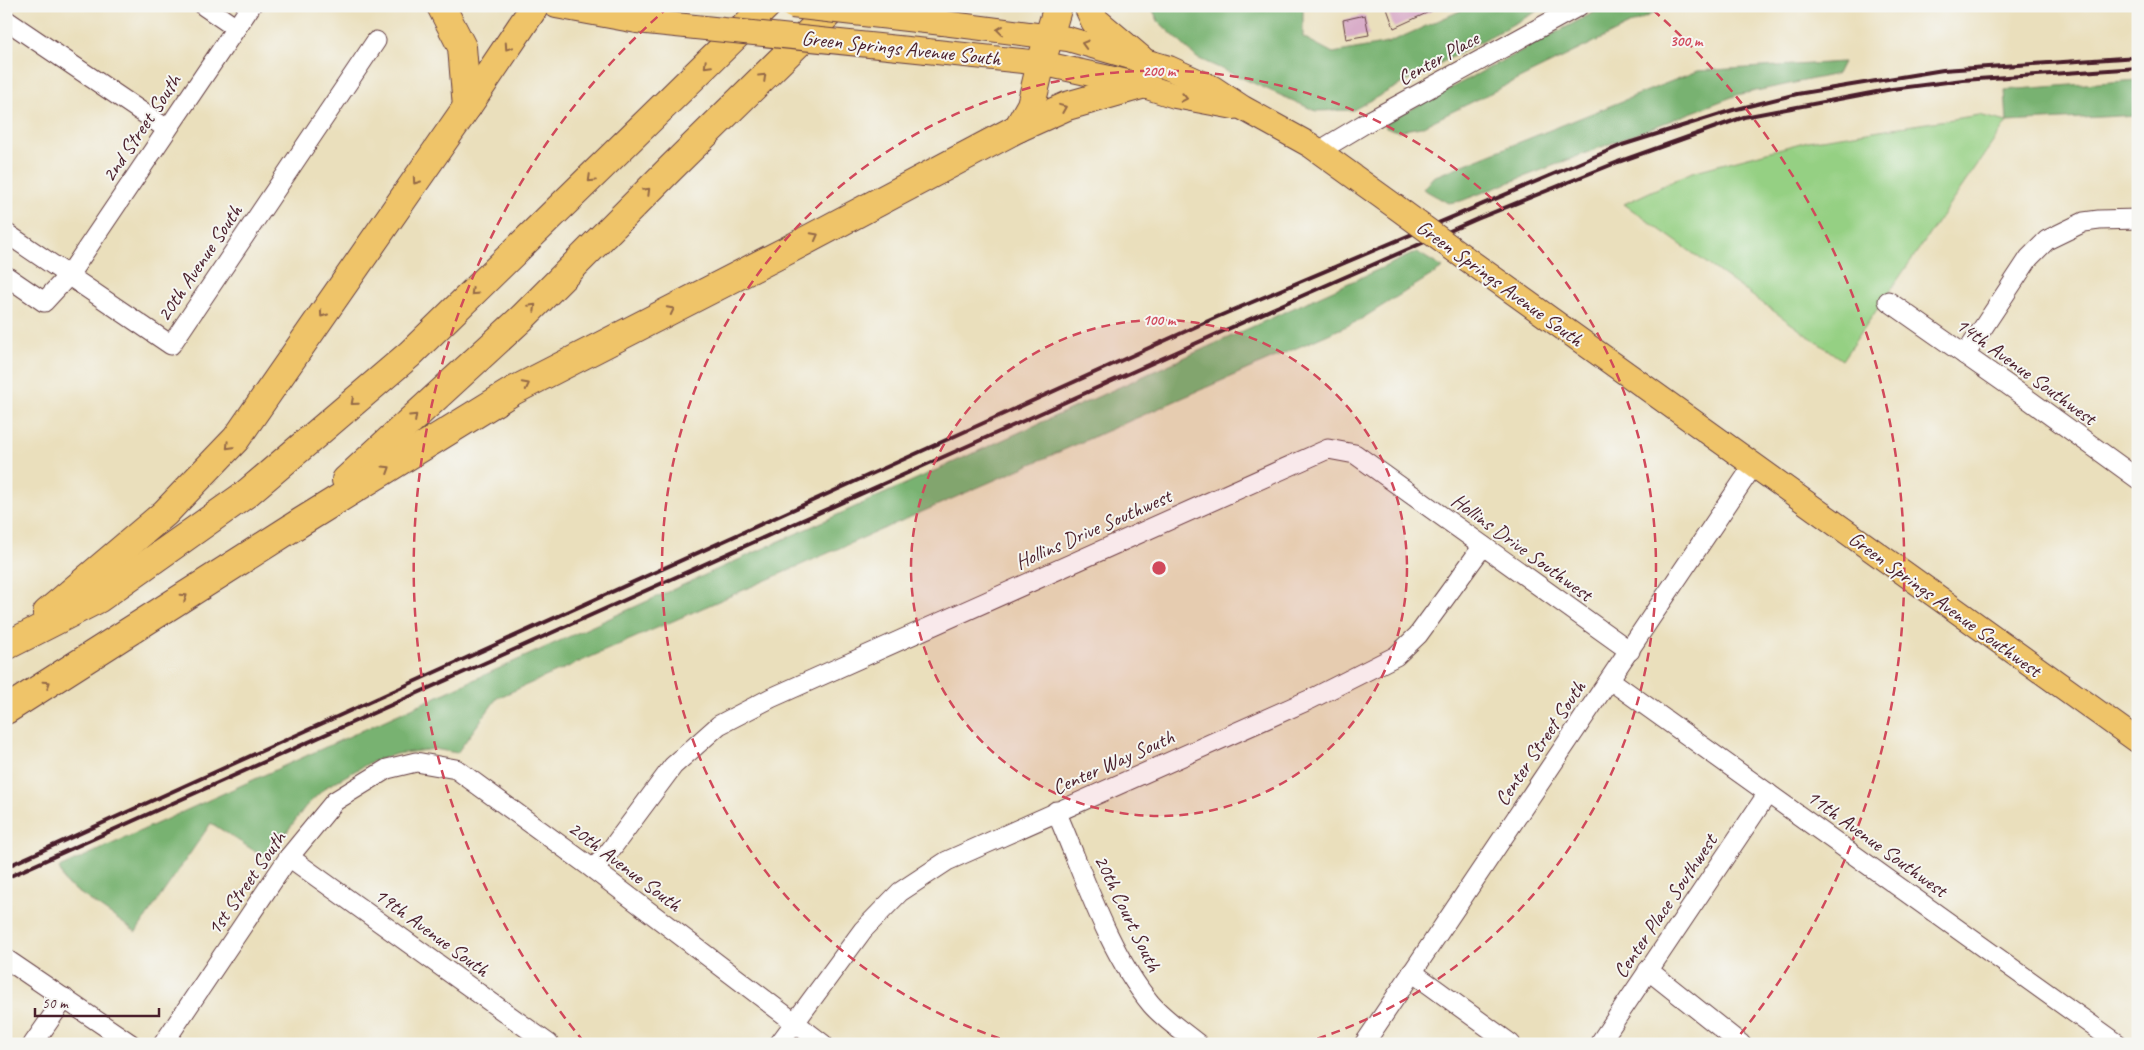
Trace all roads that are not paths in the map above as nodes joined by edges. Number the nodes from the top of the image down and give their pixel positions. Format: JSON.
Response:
{"nodes":[{"id":1,"x":204,"y":6,"type":"edge"},
{"id":2,"x":251,"y":6,"type":"edge"},
{"id":3,"x":441,"y":6,"type":"edge"},
{"id":4,"x":535,"y":6,"type":"edge"},
{"id":5,"x":556,"y":6,"type":"edge"},
{"id":6,"x":766,"y":6,"type":"edge"},
{"id":7,"x":792,"y":6,"type":"edge"},
{"id":8,"x":836,"y":6,"type":"edge"},
{"id":9,"x":1058,"y":6,"type":"edge"},
{"id":10,"x":1088,"y":6,"type":"edge"},
{"id":11,"x":1579,"y":6,"type":"edge"},
{"id":12,"x":6,"y":20,"type":"edge"},
{"id":13,"x":236,"y":28,"type":"junction"},
{"id":14,"x":1048,"y":36,"type":"junction"},
{"id":15,"x":376,"y":41,"type":"dead end"},
{"id":16,"x":1040,"y":63,"type":"junction"},
{"id":17,"x":1141,"y":72,"type":"junction"},
{"id":18,"x":467,"y":107,"type":"junction"},
{"id":19,"x":1018,"y":128,"type":"junction"},
{"id":20,"x":167,"y":129,"type":"junction"},
{"id":21,"x":1318,"y":151,"type":"junction"},
{"id":22,"x":2138,"y":218,"type":"edge"},
{"id":23,"x":6,"y":232,"type":"edge"},
{"id":24,"x":69,"y":274,"type":"junction"},
{"id":25,"x":6,"y":276,"type":"edge"},
{"id":26,"x":1888,"y":301,"type":"dead end"},
{"id":27,"x":1965,"y":354,"type":"junction"},
{"id":28,"x":1753,"y":466,"type":"junction"},
{"id":29,"x":2138,"y":479,"type":"edge"},
{"id":30,"x":301,"y":522,"type":"junction"},
{"id":31,"x":1483,"y":546,"type":"junction"},
{"id":32,"x":9,"y":645,"type":"edge"},
{"id":33,"x":1630,"y":651,"type":"junction"},
{"id":34,"x":1610,"y":680,"type":"junction"},
{"id":35,"x":6,"y":710,"type":"edge"},
{"id":36,"x":2138,"y":741,"type":"edge"},
{"id":37,"x":387,"y":769,"type":"joint"},
{"id":38,"x":1768,"y":793,"type":"junction"},
{"id":39,"x":1056,"y":812,"type":"junction"},
{"id":40,"x":289,"y":857,"type":"junction"},
{"id":41,"x":593,"y":869,"type":"junction"},
{"id":42,"x":6,"y":959,"type":"edge"},
{"id":43,"x":1648,"y":970,"type":"junction"},
{"id":44,"x":1412,"y":972,"type":"junction"},
{"id":45,"x":65,"y":998,"type":"junction"},
{"id":46,"x":795,"y":1022,"type":"junction"},
{"id":47,"x":170,"y":1041,"type":"edge"},
{"id":48,"x":32,"y":1044,"type":"edge"},
{"id":49,"x":131,"y":1044,"type":"edge"},
{"id":50,"x":549,"y":1044,"type":"edge"},
{"id":51,"x":779,"y":1044,"type":"edge"},
{"id":52,"x":823,"y":1044,"type":"edge"},
{"id":53,"x":1198,"y":1044,"type":"edge"},
{"id":54,"x":1364,"y":1044,"type":"edge"},
{"id":55,"x":1511,"y":1044,"type":"edge"},
{"id":56,"x":1599,"y":1044,"type":"edge"},
{"id":57,"x":1741,"y":1044,"type":"edge"},
{"id":58,"x":2118,"y":1044,"type":"edge"}],
"edges":[{"from":1,"to":13,"type":"street"},
{"from":2,"to":13,"type":"street","name":"2nd Street South"},
{"from":3,"to":18,"type":"highway"},
{"from":4,"to":18,"type":"highway","one_way":true},
{"from":5,"to":16,"type":"main road","name":"Green Springs Avenue South","bridge":true},
{"from":6,"to":32,"type":"highway","one_way":true},
{"from":14,"to":7,"type":"main road","name":"Green Springs Avenue South","one_way":true,"bridge":true},
{"from":30,"to":8,"type":"highway","one_way":true},
{"from":9,"to":14,"type":"highway"},
{"from":10,"to":17,"type":"highway"},
{"from":11,"to":21,"type":"street","name":"Center Place"},
{"from":12,"to":20,"type":"street"},
{"from":13,"to":20,"type":"street","name":"2nd Street South"},
{"from":14,"to":16,"type":"highway"},
{"from":17,"to":14,"type":"main road","name":"Green Springs Avenue South","one_way":true},
{"from":15,"to":24,"type":"street","name":"20th Avenue South"},
{"from":16,"to":17,"type":"main road","name":"Green Springs Avenue South"},
{"from":16,"to":19,"type":"highway"},
{"from":19,"to":17,"type":"highway","one_way":true},
{"from":17,"to":21,"type":"main road","name":"Green Springs Avenue South"},
{"from":18,"to":32,"type":"highway","one_way":true},
{"from":30,"to":19,"type":"highway","one_way":true},
{"from":20,"to":24,"type":"street","name":"2nd Street South"},
{"from":21,"to":28,"type":"main road","name":"Green Springs Avenue South","bridge":true},
{"from":22,"to":27,"type":"street"},
{"from":23,"to":24,"type":"street","name":"20th Avenue South"},
{"from":24,"to":25,"type":"street","name":"2nd Street South"},
{"from":26,"to":27,"type":"street","name":"14th Avenue Southwest"},
{"from":27,"to":29,"type":"street","name":"14th Avenue Southwest"},
{"from":28,"to":33,"type":"street","name":"Center Street South"},
{"from":28,"to":36,"type":"main road","name":"Green Springs Avenue Southwest"},
{"from":35,"to":30,"type":"highway","one_way":true},
{"from":31,"to":33,"type":"street","name":"Hollins Drive Southwest"},
{"from":31,"to":39,"type":"street","name":"Center Way South"},
{"from":31,"to":41,"type":"street","name":"Hollins Drive Southwest"},
{"from":33,"to":34,"type":"street","name":"Center Street South"},
{"from":34,"to":38,"type":"street","name":"11th Avenue Southwest"},
{"from":34,"to":44,"type":"street","name":"Center Street South"},
{"from":37,"to":40,"type":"street","name":"1st Street South"},
{"from":37,"to":41,"type":"street","name":"20th Avenue South"},
{"from":38,"to":43,"type":"street","name":"Center Place Southwest"},
{"from":38,"to":58,"type":"street","name":"11th Avenue Southwest"},
{"from":39,"to":46,"type":"street","name":"Center Way South"},
{"from":39,"to":53,"type":"street","name":"20th Court South"},
{"from":40,"to":47,"type":"street","name":"1st Street South"},
{"from":40,"to":50,"type":"street","name":"19th Avenue South"},
{"from":41,"to":46,"type":"street","name":"20th Avenue South"},
{"from":42,"to":45,"type":"street"},
{"from":43,"to":56,"type":"street","name":"Center Place Southwest"},
{"from":43,"to":57,"type":"street"},
{"from":44,"to":54,"type":"street","name":"Center Street South"},
{"from":44,"to":55,"type":"street"},
{"from":45,"to":48,"type":"street"},
{"from":45,"to":49,"type":"street"},
{"from":46,"to":51,"type":"street","name":"Center Way South"},
{"from":46,"to":52,"type":"street","name":"20th Avenue South"}]}
